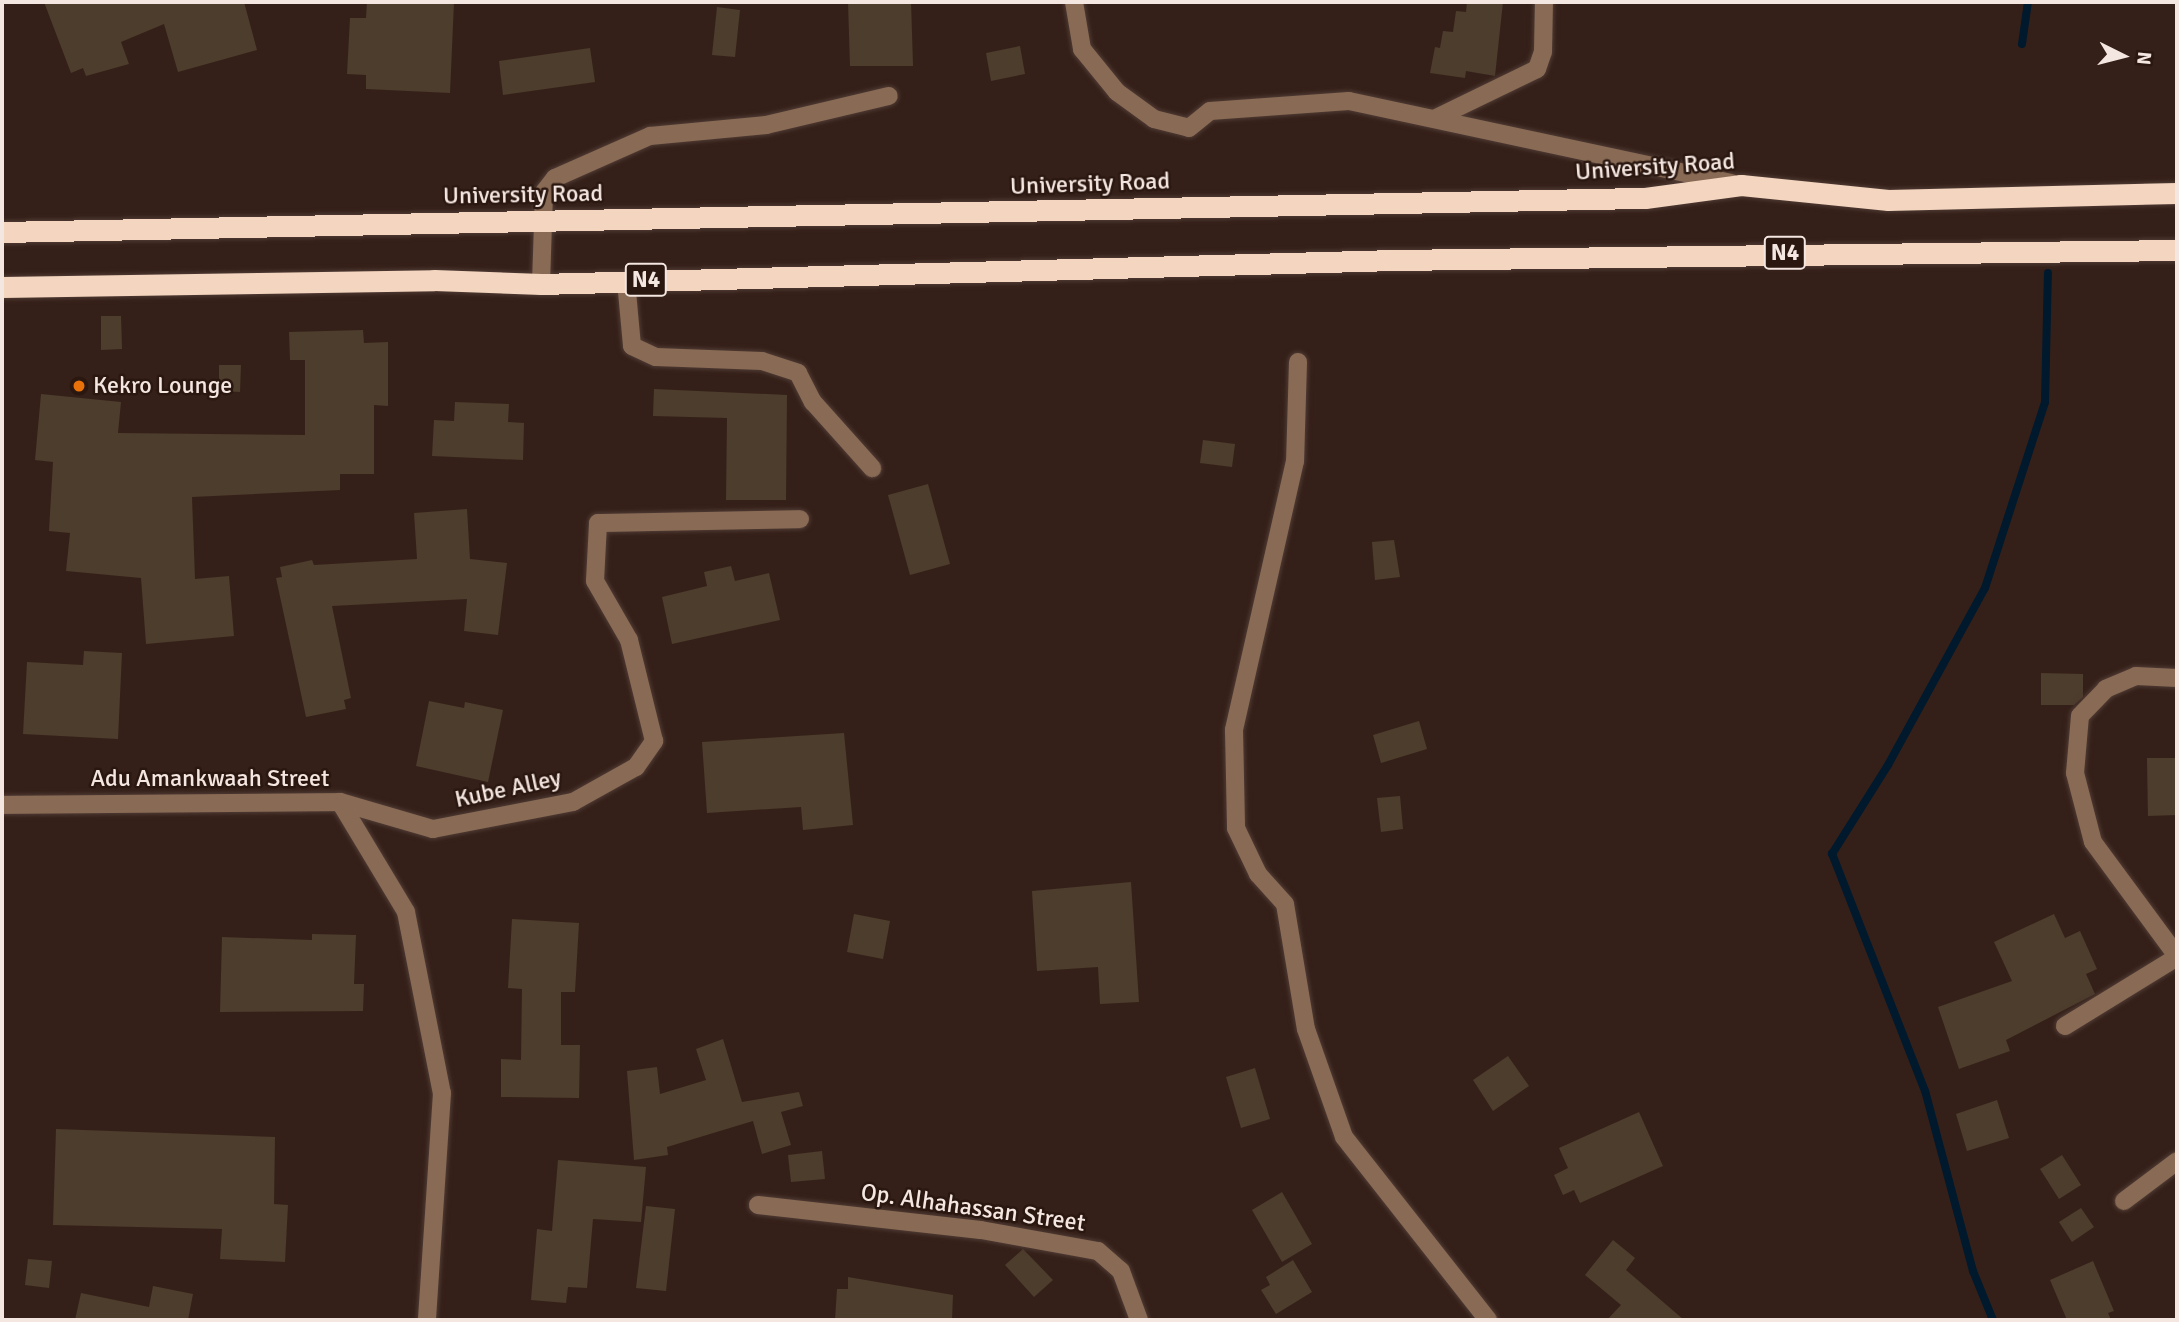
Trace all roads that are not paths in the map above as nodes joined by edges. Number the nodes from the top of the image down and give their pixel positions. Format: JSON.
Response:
{"nodes":[{"id":1,"x":1074,"y":2,"type":"edge"},
{"id":2,"x":1544,"y":2,"type":"edge"},
{"id":3,"x":889,"y":96,"type":"dead end"},
{"id":4,"x":1436,"y":118,"type":"junction"},
{"id":5,"x":1741,"y":186,"type":"junction"},
{"id":6,"x":2177,"y":193,"type":"edge"},
{"id":7,"x":541,"y":221,"type":"junction"},
{"id":8,"x":2,"y":232,"type":"edge"},
{"id":9,"x":2177,"y":250,"type":"edge"},
{"id":10,"x":626,"y":281,"type":"junction"},
{"id":11,"x":541,"y":284,"type":"junction"},
{"id":12,"x":2,"y":287,"type":"edge"},
{"id":13,"x":1298,"y":362,"type":"dead end"},
{"id":14,"x":872,"y":468,"type":"dead end"},
{"id":15,"x":800,"y":519,"type":"dead end"},
{"id":16,"x":2177,"y":678,"type":"edge"},
{"id":17,"x":340,"y":802,"type":"junction"},
{"id":18,"x":2,"y":805,"type":"edge"},
{"id":19,"x":2177,"y":956,"type":"edge"},
{"id":20,"x":2065,"y":1026,"type":"dead end"},
{"id":21,"x":2177,"y":1161,"type":"edge"},
{"id":22,"x":2124,"y":1201,"type":"dead end"},
{"id":23,"x":758,"y":1205,"type":"dead end"},
{"id":24,"x":427,"y":1320,"type":"edge"},
{"id":25,"x":1139,"y":1320,"type":"edge"},
{"id":26,"x":1488,"y":1320,"type":"edge"}],
"edges":[{"from":1,"to":4,"type":"street"},
{"from":2,"to":4,"type":"street"},
{"from":3,"to":7,"type":"street"},
{"from":4,"to":5,"type":"street"},
{"from":5,"to":6,"type":"highway","name":"University Road"},
{"from":5,"to":7,"type":"highway","name":"University Road"},
{"from":7,"to":8,"type":"highway","name":"University Road"},
{"from":7,"to":11,"type":"street"},
{"from":9,"to":10,"type":"highway","number":"N4"},
{"from":10,"to":11,"type":"highway","number":"N4"},
{"from":10,"to":14,"type":"street"},
{"from":11,"to":12,"type":"highway","number":"N4"},
{"from":13,"to":26,"type":"street"},
{"from":15,"to":17,"type":"street","name":"Kube Alley"},
{"from":16,"to":19,"type":"street"},
{"from":17,"to":18,"type":"street","name":"Adu Amankwaah Street"},
{"from":17,"to":24,"type":"street","name":"Adu Amankwaah Street"},
{"from":19,"to":20,"type":"street"},
{"from":21,"to":22,"type":"street"},
{"from":23,"to":25,"type":"street","name":"Op. Alhahassan Street"}]}
